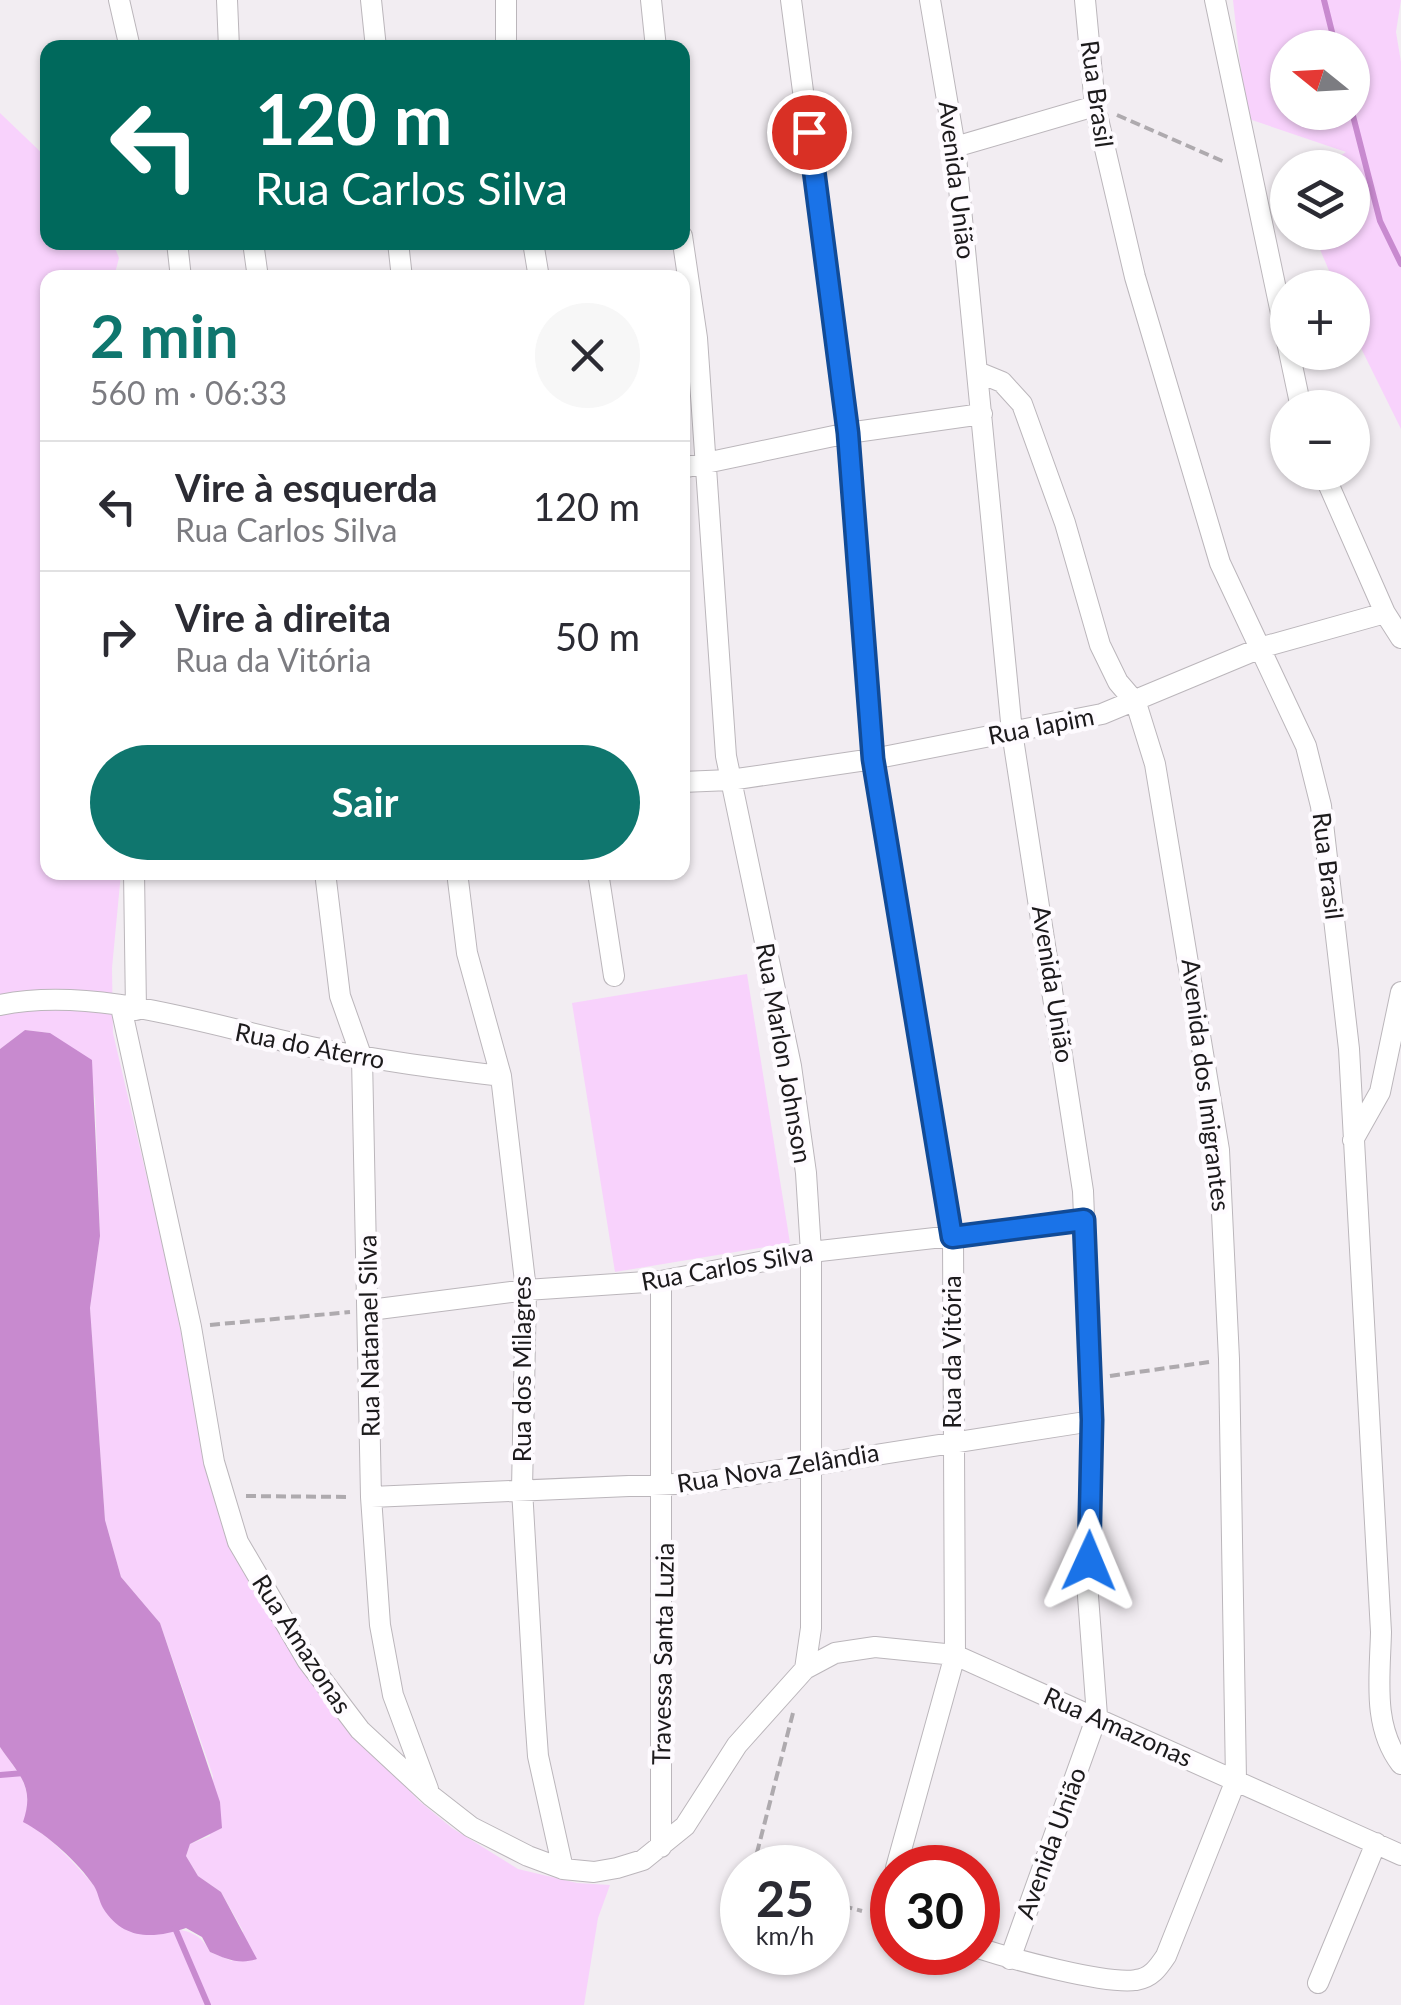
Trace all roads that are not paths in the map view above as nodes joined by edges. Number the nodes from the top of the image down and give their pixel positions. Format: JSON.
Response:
{"nodes":[{"id":1,"x":119,"y":0,"type":"edge"},
{"id":2,"x":227,"y":0,"type":"edge"},
{"id":3,"x":371,"y":0,"type":"edge"},
{"id":4,"x":506,"y":0,"type":"edge"},
{"id":5,"x":651,"y":0,"type":"edge"},
{"id":6,"x":791,"y":0,"type":"edge"},
{"id":7,"x":930,"y":0,"type":"edge"},
{"id":8,"x":1085,"y":0,"type":"edge"},
{"id":9,"x":1215,"y":0,"type":"edge"},
{"id":10,"x":128,"y":40,"type":"edge"},
{"id":11,"x":229,"y":40,"type":"edge"},
{"id":12,"x":375,"y":40,"type":"edge"},
{"id":13,"x":506,"y":40,"type":"edge"},
{"id":14,"x":655,"y":40,"type":"edge"},
{"id":15,"x":1095,"y":106,"type":"junction"},
{"id":16,"x":955,"y":148,"type":"junction"},
{"id":17,"x":690,"y":337,"type":"edge"},
{"id":18,"x":980,"y":373,"type":"junction"},
{"id":19,"x":1298,"y":390,"type":"edge"},
{"id":20,"x":982,"y":414,"type":"junction"},
{"id":21,"x":848,"y":433,"type":"junction"},
{"id":22,"x":706,"y":465,"type":"junction"},
{"id":23,"x":690,"y":467,"type":"edge"},
{"id":24,"x":1331,"y":490,"type":"edge"},
{"id":25,"x":1385,"y":613,"type":"junction"},
{"id":26,"x":1401,"y":638,"type":"edge"},
{"id":27,"x":1263,"y":646,"type":"junction"},
{"id":28,"x":1136,"y":703,"type":"junction"},
{"id":29,"x":1012,"y":732,"type":"junction"},
{"id":30,"x":873,"y":759,"type":"junction"},
{"id":31,"x":730,"y":780,"type":"junction"},
{"id":32,"x":690,"y":782,"type":"edge"},
{"id":33,"x":134,"y":880,"type":"edge"},
{"id":34,"x":326,"y":880,"type":"edge"},
{"id":35,"x":457,"y":880,"type":"edge"},
{"id":36,"x":599,"y":880,"type":"edge"},
{"id":37,"x":614,"y":976,"type":"dead end"},
{"id":38,"x":1401,"y":992,"type":"edge"},
{"id":39,"x":0,"y":1005,"type":"edge"},
{"id":40,"x":128,"y":1009,"type":"junction"},
{"id":41,"x":362,"y":1058,"type":"junction"},
{"id":42,"x":501,"y":1076,"type":"junction"},
{"id":43,"x":1353,"y":1140,"type":"junction"},
{"id":44,"x":1084,"y":1220,"type":"junction"},
{"id":45,"x":952,"y":1237,"type":"junction"},
{"id":46,"x":811,"y":1252,"type":"junction"},
{"id":47,"x":662,"y":1281,"type":"junction"},
{"id":48,"x":526,"y":1290,"type":"junction"},
{"id":49,"x":370,"y":1310,"type":"junction"},
{"id":50,"x":1092,"y":1420,"type":"junction"},
{"id":51,"x":952,"y":1440,"type":"junction"},
{"id":52,"x":810,"y":1463,"type":"junction"},
{"id":53,"x":665,"y":1485,"type":"junction"},
{"id":54,"x":522,"y":1489,"type":"junction"},
{"id":55,"x":371,"y":1496,"type":"junction"},
{"id":56,"x":955,"y":1655,"type":"junction"},
{"id":57,"x":805,"y":1668,"type":"junction"},
{"id":58,"x":1097,"y":1716,"type":"junction"},
{"id":59,"x":1401,"y":1764,"type":"edge"},
{"id":60,"x":1236,"y":1780,"type":"junction"},
{"id":61,"x":430,"y":1796,"type":"junction"},
{"id":62,"x":1376,"y":1844,"type":"junction"},
{"id":63,"x":902,"y":1845,"type":"edge"},
{"id":64,"x":661,"y":1847,"type":"junction"},
{"id":65,"x":1401,"y":1855,"type":"edge"},
{"id":66,"x":562,"y":1869,"type":"junction"},
{"id":67,"x":1000,"y":1956,"type":"edge"},
{"id":68,"x":1010,"y":1959,"type":"junction"},
{"id":69,"x":1318,"y":1983,"type":"dead end"}],
"edges":[{"from":1,"to":10,"type":"street"},
{"from":2,"to":11,"type":"street"},
{"from":3,"to":12,"type":"street"},
{"from":4,"to":13,"type":"street"},
{"from":5,"to":14,"type":"street"},
{"from":6,"to":21,"type":"street","name":"Rua da Vitória"},
{"from":7,"to":16,"type":"street","name":"Avenida União"},
{"from":8,"to":15,"type":"street","name":"Rua Brasil"},
{"from":9,"to":19,"type":"street"},
{"from":15,"to":16,"type":"street"},
{"from":15,"to":27,"type":"street","name":"Rua Brasil"},
{"from":16,"to":18,"type":"street","name":"Avenida União"},
{"from":17,"to":22,"type":"street","name":"Rua Marlon Johnson"},
{"from":18,"to":20,"type":"street","name":"Avenida União"},
{"from":18,"to":28,"type":"street","name":"Avenida dos Imigrantes"},
{"from":20,"to":21,"type":"street"},
{"from":20,"to":29,"type":"street","name":"Avenida União"},
{"from":21,"to":22,"type":"street"},
{"from":21,"to":30,"type":"street","name":"Rua da Vitória"},
{"from":22,"to":23,"type":"street"},
{"from":22,"to":31,"type":"street","name":"Rua Marlon Johnson"},
{"from":24,"to":25,"type":"street"},
{"from":25,"to":26,"type":"street"},
{"from":25,"to":27,"type":"street","name":"Rua Iapim"},
{"from":27,"to":28,"type":"street","name":"Rua Iapim"},
{"from":27,"to":43,"type":"street","name":"Rua Brasil"},
{"from":28,"to":29,"type":"street","name":"Rua Iapim"},
{"from":28,"to":60,"type":"street","name":"Avenida dos Imigrantes"},
{"from":29,"to":30,"type":"street","name":"Rua Iapim"},
{"from":29,"to":44,"type":"street","name":"Avenida União"},
{"from":30,"to":31,"type":"street","name":"Rua Iapim"},
{"from":30,"to":45,"type":"street","name":"Rua da Vitória"},
{"from":31,"to":32,"type":"street","name":"Rua Iapim"},
{"from":31,"to":46,"type":"street","name":"Rua Marlon Johnson"},
{"from":33,"to":40,"type":"street","name":"Rua Amazonas"},
{"from":34,"to":41,"type":"street","name":"Rua Natanael Silva"},
{"from":35,"to":42,"type":"street","name":"Rua dos Milagres"},
{"from":36,"to":37,"type":"street"},
{"from":38,"to":43,"type":"street"},
{"from":39,"to":40,"type":"street"},
{"from":40,"to":41,"type":"street","name":"Rua do Aterro"},
{"from":40,"to":61,"type":"street","name":"Rua Amazonas"},
{"from":41,"to":42,"type":"street","name":"Rua do Aterro"},
{"from":41,"to":49,"type":"street","name":"Rua Natanael Silva"},
{"from":42,"to":48,"type":"street","name":"Rua dos Milagres"},
{"from":43,"to":59,"type":"street","name":"Rua Brasil"},
{"from":44,"to":45,"type":"street","name":"Rua Carlos Silva"},
{"from":44,"to":50,"type":"street","name":"Avenida União"},
{"from":45,"to":46,"type":"street","name":"Rua Carlos Silva"},
{"from":45,"to":51,"type":"street","name":"Rua da Vitória"},
{"from":46,"to":47,"type":"street","name":"Rua Carlos Silva"},
{"from":46,"to":52,"type":"street","name":"Rua Marlon Johnson"},
{"from":47,"to":48,"type":"street","name":"Rua Carlos Silva"},
{"from":47,"to":53,"type":"street","name":"Travessa Santa Luzia"},
{"from":48,"to":49,"type":"street","name":"Rua Carlos Silva"},
{"from":48,"to":54,"type":"street","name":"Rua dos Milagres"},
{"from":49,"to":55,"type":"street","name":"Rua Natanael Silva"},
{"from":50,"to":51,"type":"street","name":"Rua Nova Zelândia"},
{"from":50,"to":58,"type":"street","name":"Avenida União"},
{"from":51,"to":52,"type":"street","name":"Rua Nova Zelândia"},
{"from":51,"to":56,"type":"street","name":"Rua da Vitória"},
{"from":52,"to":53,"type":"street","name":"Rua Nova Zelândia"},
{"from":52,"to":57,"type":"street","name":"Rua Marlon Johnson"},
{"from":53,"to":54,"type":"street","name":"Rua Nova Zelândia"},
{"from":53,"to":64,"type":"street","name":"Travessa Santa Luzia"},
{"from":54,"to":55,"type":"street","name":"Rua Nova Zelândia"},
{"from":54,"to":66,"type":"street","name":"Rua dos Milagres"},
{"from":55,"to":61,"type":"street","name":"Rua Natanael Silva"},
{"from":56,"to":57,"type":"street","name":"Rua Amazonas"},
{"from":56,"to":58,"type":"street","name":"Rua Amazonas"},
{"from":56,"to":63,"type":"street","name":"Rua da Vitória"},
{"from":57,"to":64,"type":"street","name":"Rua Amazonas"},
{"from":58,"to":60,"type":"street","name":"Rua Amazonas"},
{"from":58,"to":68,"type":"street","name":"Avenida União"},
{"from":60,"to":62,"type":"street","name":"Rua Amazonas"},
{"from":60,"to":68,"type":"street","name":"Avenida dos Imigrantes"},
{"from":61,"to":66,"type":"street","name":"Rua Amazonas"},
{"from":62,"to":65,"type":"street","name":"Rua Amazonas"},
{"from":62,"to":69,"type":"street"},
{"from":64,"to":66,"type":"street","name":"Rua Amazonas"},
{"from":67,"to":68,"type":"street"}]}
